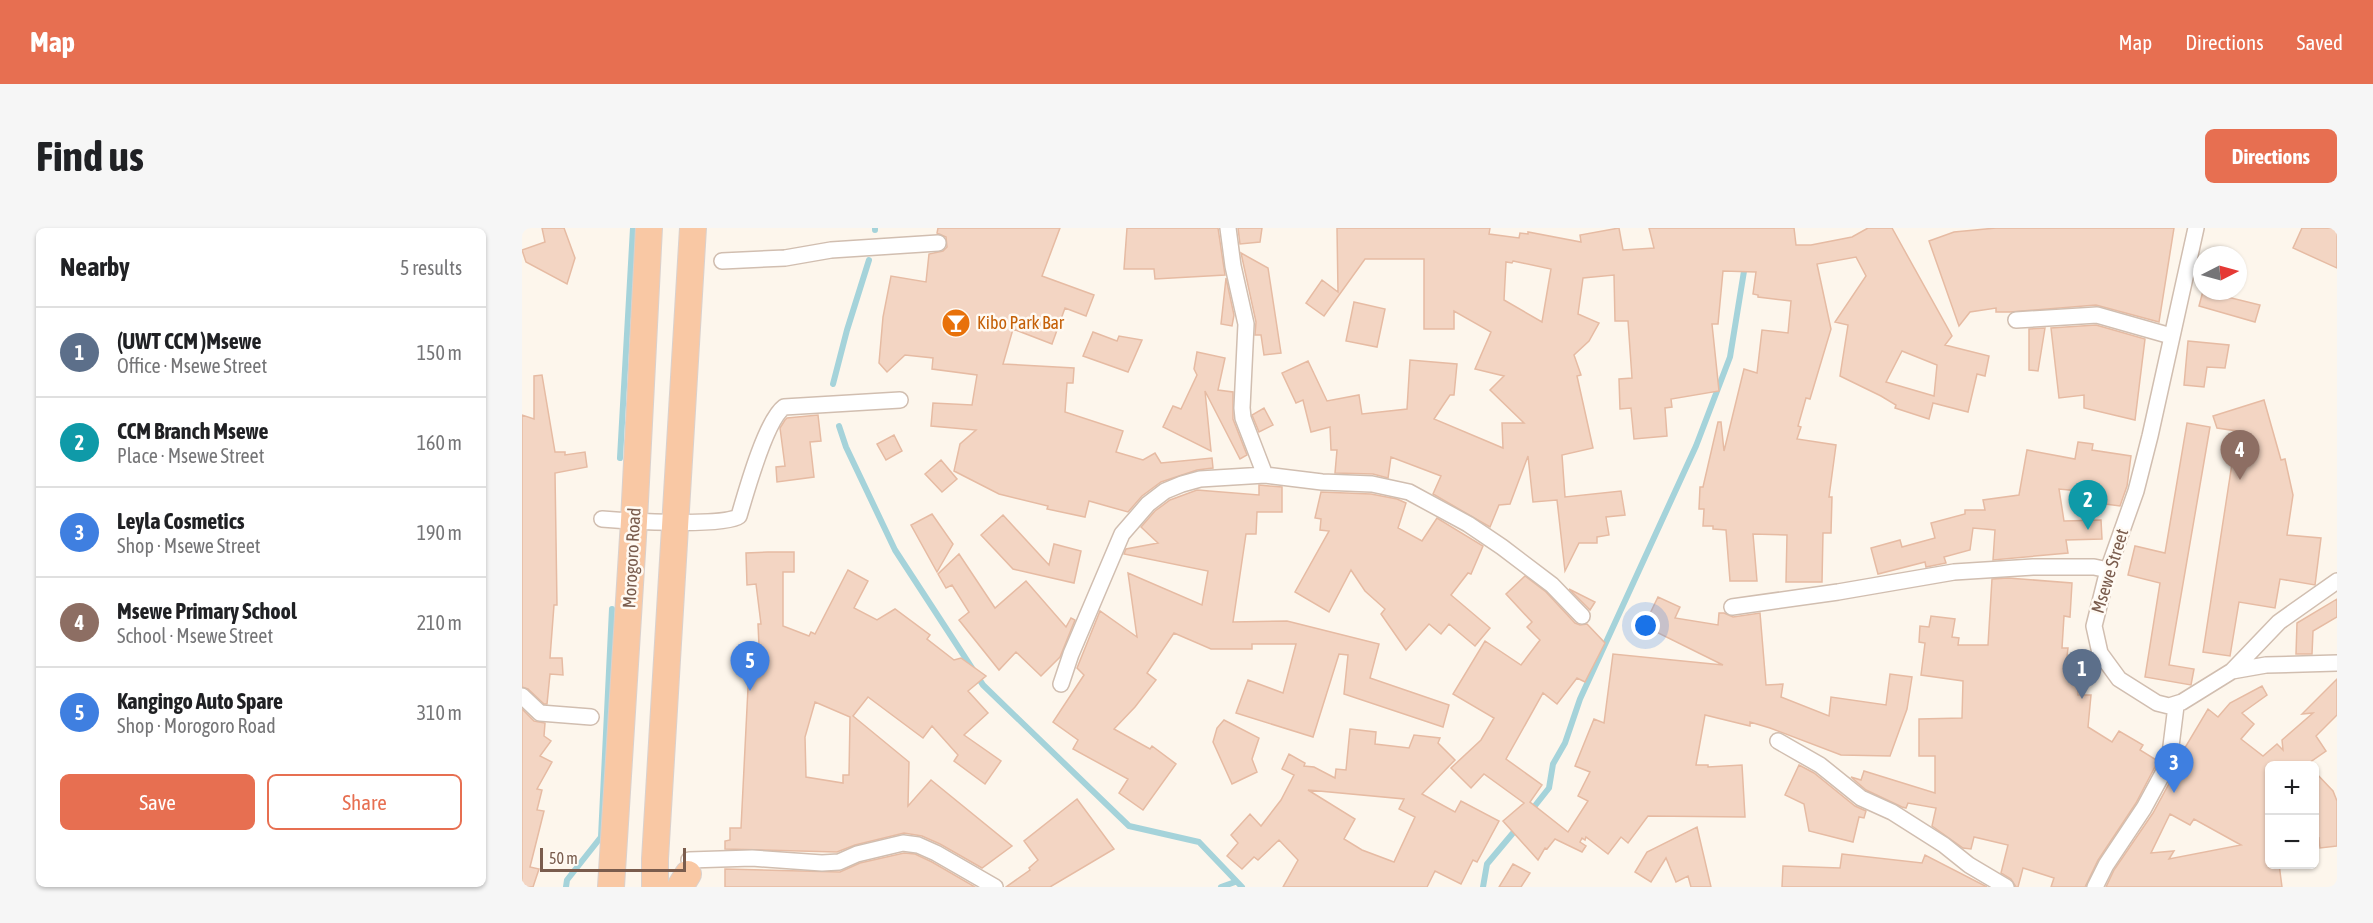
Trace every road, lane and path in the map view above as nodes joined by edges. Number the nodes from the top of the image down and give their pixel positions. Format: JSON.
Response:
{"nodes":[{"id":1,"x":649,"y":228,"type":"edge"},
{"id":2,"x":693,"y":228,"type":"edge"},
{"id":3,"x":1228,"y":228,"type":"edge"},
{"id":4,"x":2196,"y":228,"type":"edge"},
{"id":5,"x":938,"y":243,"type":"dead end"},
{"id":6,"x":722,"y":261,"type":"dead end"},
{"id":7,"x":2016,"y":320,"type":"dead end"},
{"id":8,"x":2171,"y":336,"type":"junction"},
{"id":9,"x":900,"y":400,"type":"dead end"},
{"id":10,"x":1265,"y":475,"type":"junction"},
{"id":11,"x":602,"y":519,"type":"dead end"},
{"id":12,"x":634,"y":521,"type":"junction"},
{"id":13,"x":675,"y":521,"type":"junction"},
{"id":14,"x":2108,"y":570,"type":"junction"},
{"id":15,"x":2337,"y":581,"type":"edge"},
{"id":16,"x":1732,"y":607,"type":"dead end"},
{"id":17,"x":1582,"y":616,"type":"dead end"},
{"id":18,"x":2337,"y":663,"type":"edge"},
{"id":19,"x":2232,"y":671,"type":"junction"},
{"id":20,"x":1061,"y":684,"type":"dead end"},
{"id":21,"x":522,"y":696,"type":"edge"},
{"id":22,"x":2176,"y":706,"type":"junction"},
{"id":23,"x":591,"y":717,"type":"dead end"},
{"id":24,"x":1778,"y":741,"type":"dead end"},
{"id":25,"x":686,"y":874,"type":"edge"},
{"id":26,"x":611,"y":887,"type":"edge"},
{"id":27,"x":656,"y":887,"type":"edge"},
{"id":28,"x":995,"y":887,"type":"edge"},
{"id":29,"x":2006,"y":887,"type":"edge"},
{"id":30,"x":2095,"y":887,"type":"edge"}],
"edges":[{"from":1,"to":12,"type":"highway","name":"Morogoro Road"},
{"from":2,"to":13,"type":"highway"},
{"from":3,"to":10,"type":"street"},
{"from":4,"to":8,"type":"street","name":"Msewe Street"},
{"from":5,"to":6,"type":"street"},
{"from":7,"to":8,"type":"street"},
{"from":8,"to":14,"type":"street","name":"Msewe Street"},
{"from":9,"to":13,"type":"street"},
{"from":10,"to":17,"type":"street"},
{"from":10,"to":20,"type":"street"},
{"from":11,"to":12,"type":"street"},
{"from":12,"to":13,"type":"street"},
{"from":12,"to":26,"type":"highway","name":"Morogoro Road"},
{"from":13,"to":27,"type":"highway"},
{"from":14,"to":16,"type":"street"},
{"from":14,"to":22,"type":"street","name":"Msewe Street"},
{"from":15,"to":19,"type":"street"},
{"from":18,"to":19,"type":"street"},
{"from":19,"to":22,"type":"street"},
{"from":21,"to":23,"type":"street"},
{"from":22,"to":30,"type":"street"},
{"from":24,"to":29,"type":"street"},
{"from":25,"to":28,"type":"street"}]}
